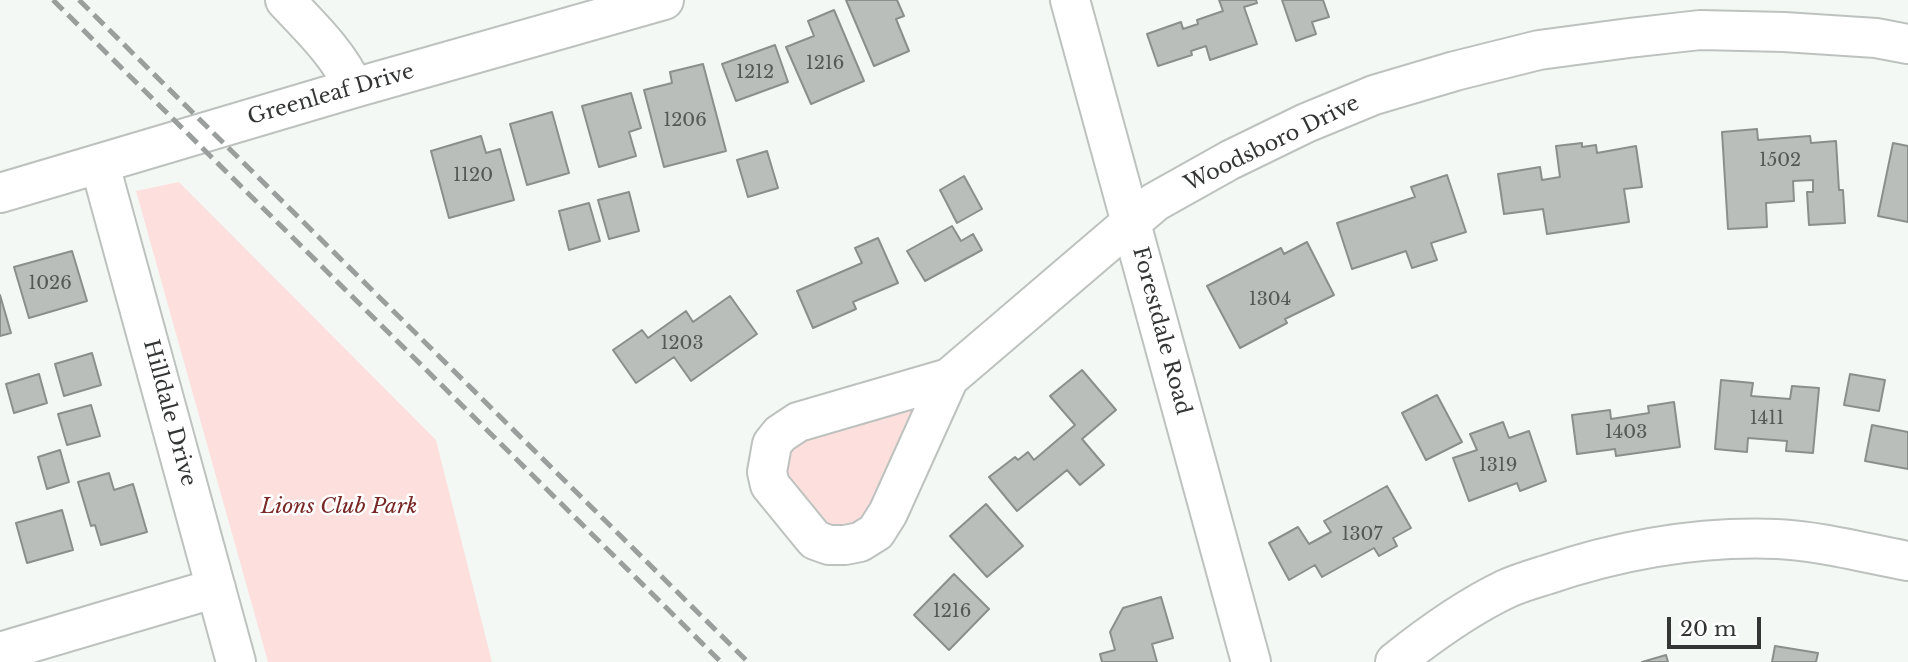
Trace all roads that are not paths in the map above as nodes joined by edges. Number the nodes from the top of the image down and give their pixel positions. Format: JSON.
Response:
{"nodes":[{"id":1,"x":285,"y":0,"type":"edge"},
{"id":2,"x":664,"y":0,"type":"edge"},
{"id":3,"x":1070,"y":0,"type":"edge"},
{"id":4,"x":1908,"y":44,"type":"edge"},
{"id":5,"x":354,"y":88,"type":"junction"},
{"id":6,"x":100,"y":165,"type":"junction"},
{"id":7,"x":0,"y":193,"type":"edge"},
{"id":8,"x":1130,"y":221,"type":"junction"},
{"id":9,"x":949,"y":378,"type":"junction"},
{"id":10,"x":1908,"y":561,"type":"edge"},
{"id":11,"x":216,"y":588,"type":"junction"},
{"id":12,"x":0,"y":652,"type":"edge"},
{"id":13,"x":236,"y":662,"type":"edge"},
{"id":14,"x":1251,"y":662,"type":"edge"},
{"id":15,"x":1395,"y":662,"type":"edge"}],
"edges":[{"from":1,"to":5,"type":"street"},
{"from":2,"to":5,"type":"street","name":"Greenleaf Drive"},
{"from":3,"to":8,"type":"street","name":"Forestdale Road"},
{"from":4,"to":8,"type":"street","name":"Woodsboro Drive"},
{"from":5,"to":6,"type":"street","name":"Greenleaf Drive"},
{"from":6,"to":7,"type":"street","name":"Greenleaf Drive"},
{"from":6,"to":11,"type":"street","name":"Hilldale Drive"},
{"from":8,"to":9,"type":"street","name":"Woodsboro Drive"},
{"from":8,"to":14,"type":"street","name":"Forestdale Road"},
{"from":9,"to":9,"type":"street","name":"Woodsboro Drive"},
{"from":10,"to":15,"type":"street"},
{"from":11,"to":12,"type":"street"},
{"from":11,"to":13,"type":"street","name":"Hilldale Drive"}]}
